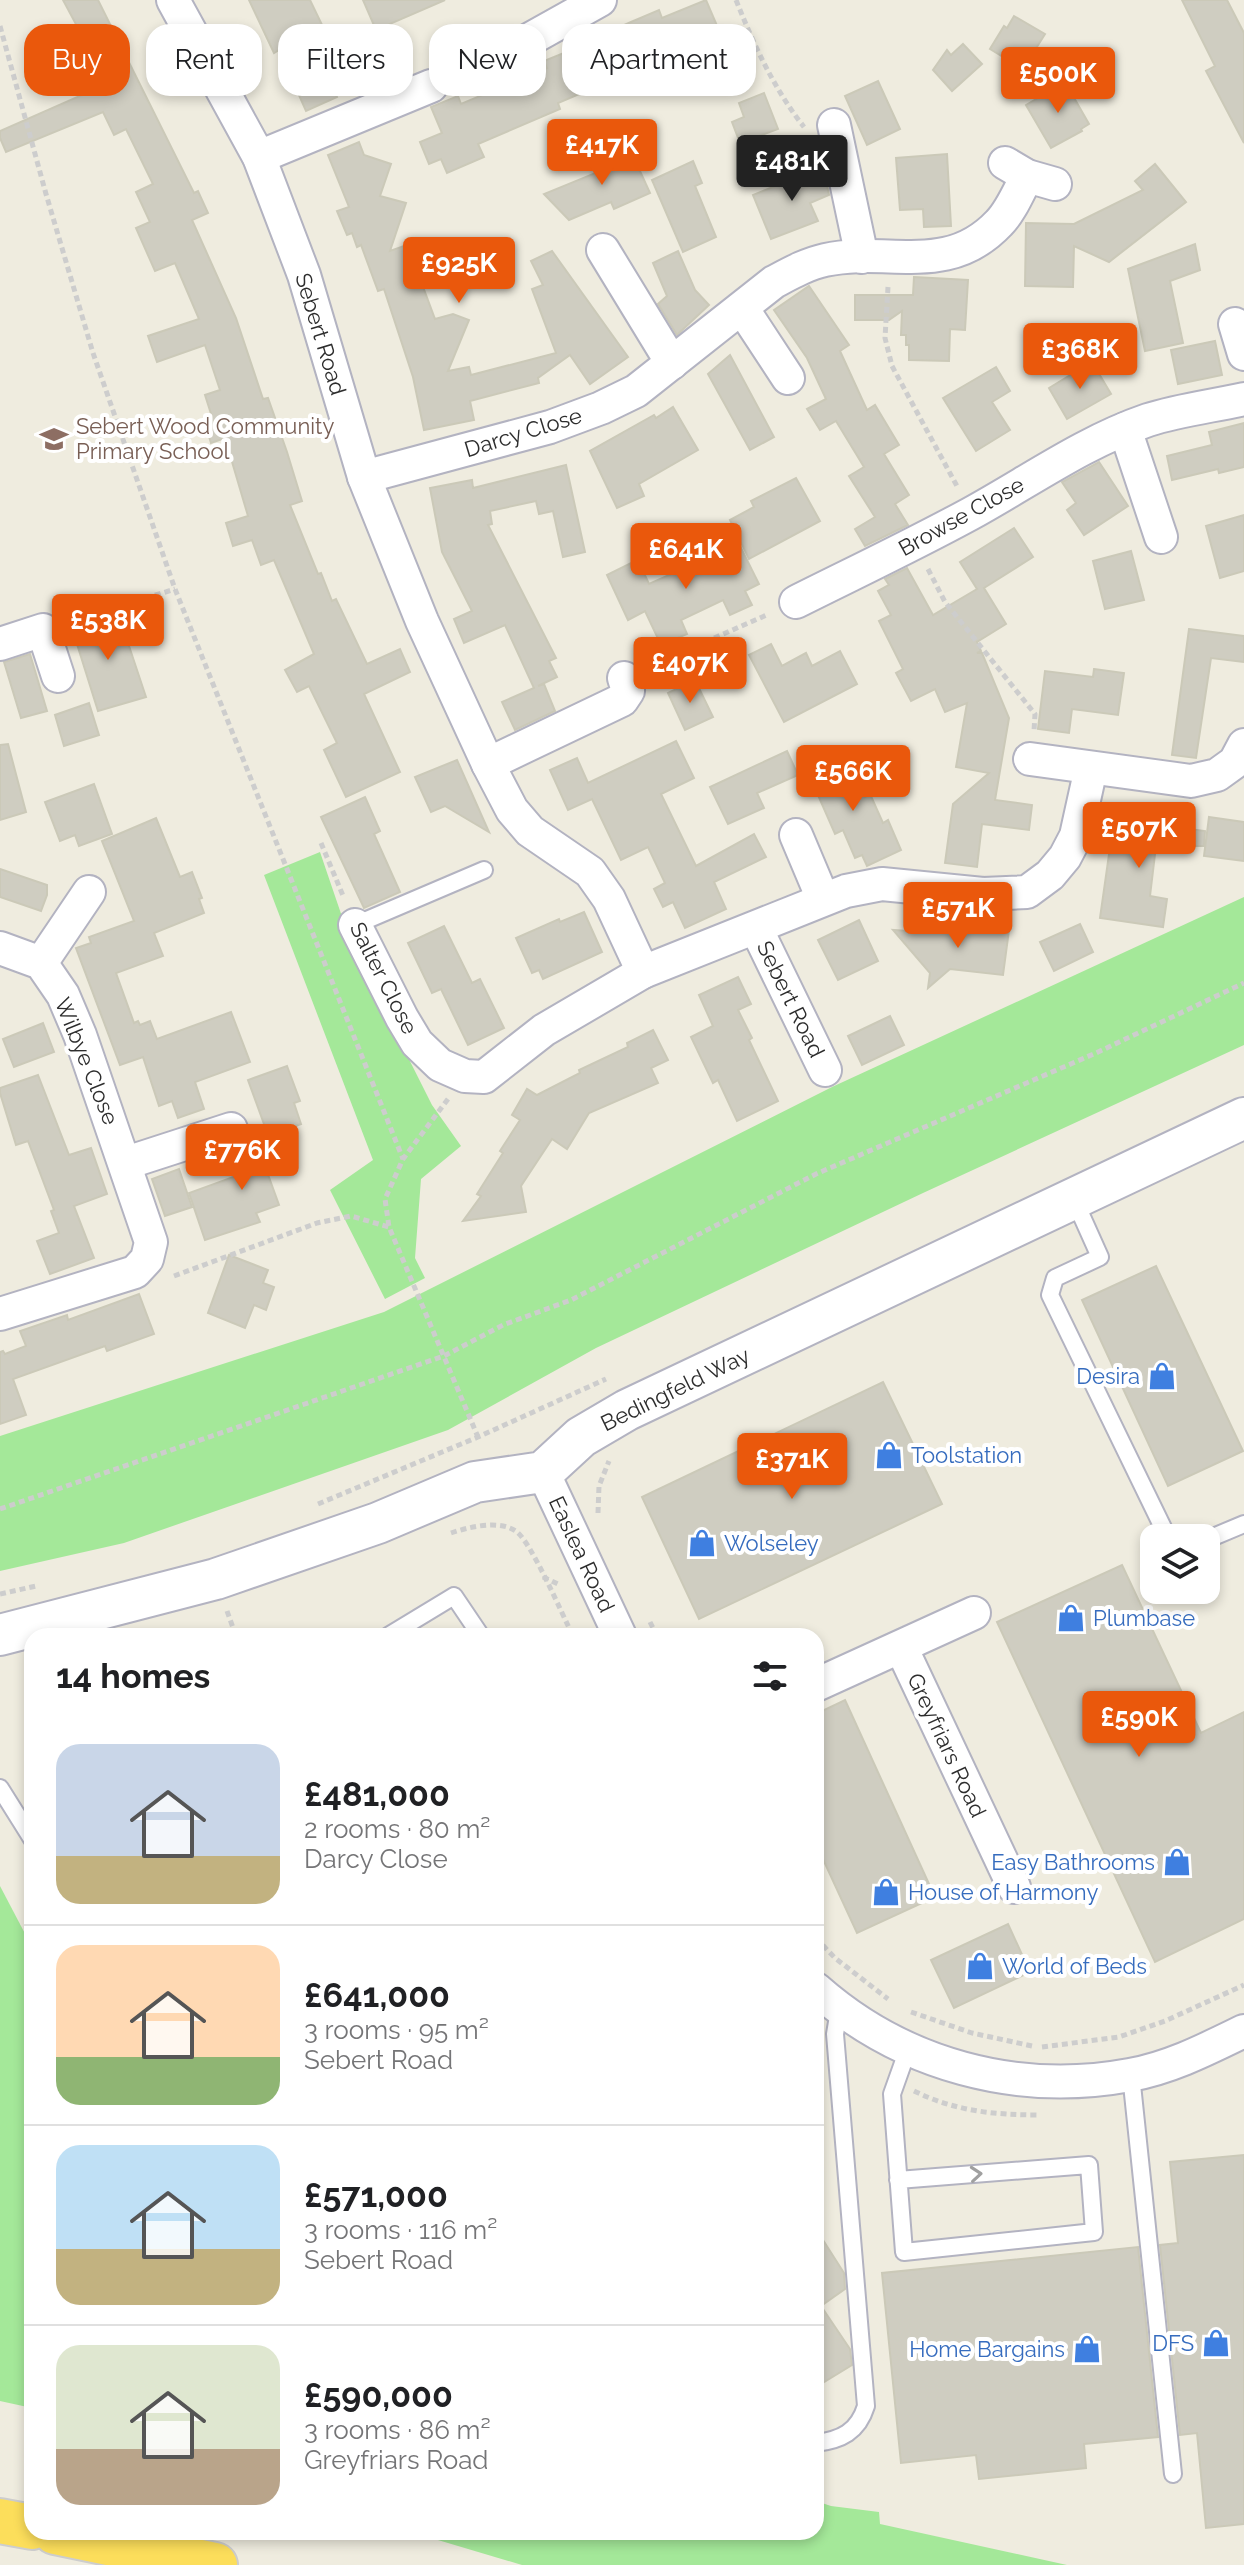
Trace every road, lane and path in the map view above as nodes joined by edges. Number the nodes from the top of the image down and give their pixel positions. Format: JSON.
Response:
{"nodes":[{"id":1,"x":173,"y":0,"type":"edge"},
{"id":2,"x":600,"y":0,"type":"edge"},
{"id":3,"x":736,"y":0,"type":"edge"},
{"id":4,"x":0,"y":26,"type":"edge"},
{"id":5,"x":546,"y":30,"type":"edge"},
{"id":6,"x":429,"y":87,"type":"edge"},
{"id":7,"x":834,"y":125,"type":"dead end"},
{"id":8,"x":259,"y":157,"type":"junction"},
{"id":9,"x":842,"y":164,"type":"junction"},
{"id":10,"x":1029,"y":174,"type":"dead end"},
{"id":11,"x":603,"y":250,"type":"dead end"},
{"id":12,"x":876,"y":258,"type":"junction"},
{"id":13,"x":742,"y":308,"type":"junction"},
{"id":14,"x":672,"y":363,"type":"junction"},
{"id":15,"x":788,"y":378,"type":"dead end"},
{"id":16,"x":1244,"y":399,"type":"edge"},
{"id":17,"x":1125,"y":429,"type":"junction"},
{"id":18,"x":364,"y":477,"type":"junction"},
{"id":19,"x":972,"y":513,"type":"junction"},
{"id":20,"x":1161,"y":537,"type":"dead end"},
{"id":21,"x":915,"y":543,"type":"junction"},
{"id":22,"x":175,"y":589,"type":"junction"},
{"id":23,"x":796,"y":602,"type":"joint"},
{"id":24,"x":43,"y":630,"type":"junction"},
{"id":25,"x":0,"y":644,"type":"edge"},
{"id":26,"x":58,"y":676,"type":"dead end"},
{"id":27,"x":624,"y":678,"type":"joint"},
{"id":28,"x":1244,"y":745,"type":"edge"},
{"id":29,"x":1030,"y":759,"type":"joint"},
{"id":30,"x":488,"y":764,"type":"junction"},
{"id":31,"x":1091,"y":768,"type":"junction"},
{"id":32,"x":796,"y":835,"type":"dead end"},
{"id":33,"x":321,"y":843,"type":"dead end"},
{"id":34,"x":484,"y":870,"type":"dead end"},
{"id":35,"x":89,"y":892,"type":"dead end"},
{"id":36,"x":823,"y":899,"type":"junction"},
{"id":37,"x":355,"y":925,"type":"junction"},
{"id":38,"x":756,"y":928,"type":"junction"},
{"id":39,"x":0,"y":948,"type":"edge"},
{"id":40,"x":41,"y":963,"type":"junction"},
{"id":41,"x":643,"y":972,"type":"junction"},
{"id":42,"x":1244,"y":983,"type":"edge"},
{"id":43,"x":825,"y":1070,"type":"dead end"},
{"id":44,"x":465,"y":1076,"type":"junction"},
{"id":45,"x":1244,"y":1118,"type":"edge"},
{"id":46,"x":231,"y":1129,"type":"dead end"},
{"id":47,"x":403,"y":1159,"type":"junction"},
{"id":48,"x":126,"y":1163,"type":"junction"},
{"id":49,"x":1074,"y":1199,"type":"junction"},
{"id":50,"x":389,"y":1227,"type":"junction"},
{"id":51,"x":147,"y":1259,"type":"junction"},
{"id":52,"x":0,"y":1314,"type":"edge"},
{"id":53,"x":444,"y":1356,"type":"junction"},
{"id":54,"x":618,"y":1451,"type":"dead end"},
{"id":55,"x":543,"y":1472,"type":"junction"},
{"id":56,"x":306,"y":1508,"type":"dead end"},
{"id":57,"x":0,"y":1509,"type":"edge"},
{"id":58,"x":602,"y":1519,"type":"dead end"},
{"id":59,"x":1161,"y":1524,"type":"edge"},
{"id":60,"x":1244,"y":1524,"type":"edge"},
{"id":61,"x":1220,"y":1534,"type":"edge"},
{"id":62,"x":442,"y":1536,"type":"dead end"},
{"id":63,"x":38,"y":1586,"type":"dead end"},
{"id":64,"x":0,"y":1594,"type":"edge"},
{"id":65,"x":974,"y":1613,"type":"dead end"},
{"id":66,"x":230,"y":1619,"type":"dead end"},
{"id":67,"x":27,"y":1628,"type":"edge"},
{"id":68,"x":233,"y":1628,"type":"edge"},
{"id":69,"x":403,"y":1628,"type":"edge"},
{"id":70,"x":476,"y":1628,"type":"edge"},
{"id":71,"x":569,"y":1628,"type":"edge"},
{"id":72,"x":616,"y":1628,"type":"edge"},
{"id":73,"x":24,"y":1629,"type":"edge"},
{"id":74,"x":0,"y":1635,"type":"edge"},
{"id":75,"x":901,"y":1647,"type":"junction"},
{"id":76,"x":824,"y":1681,"type":"edge"},
{"id":77,"x":0,"y":1788,"type":"edge"},
{"id":78,"x":24,"y":1826,"type":"edge"},
{"id":79,"x":1014,"y":1887,"type":"dead end"},
{"id":80,"x":824,"y":1946,"type":"edge"},
{"id":81,"x":1244,"y":1985,"type":"edge"},
{"id":82,"x":828,"y":1999,"type":"edge"},
{"id":83,"x":895,"y":2003,"type":"dead end"},
{"id":84,"x":904,"y":2010,"type":"dead end"},
{"id":85,"x":1244,"y":2031,"type":"edge"},
{"id":86,"x":908,"y":2049,"type":"junction"},
{"id":87,"x":1131,"y":2075,"type":"junction"},
{"id":88,"x":898,"y":2180,"type":"junction"},
{"id":89,"x":824,"y":2442,"type":"edge"},
{"id":90,"x":1173,"y":2474,"type":"dead end"},
{"id":91,"x":0,"y":2521,"type":"edge"},
{"id":92,"x":24,"y":2526,"type":"edge"},
{"id":93,"x":94,"y":2540,"type":"edge"},
{"id":94,"x":215,"y":2565,"type":"edge"}],
"edges":[{"from":1,"to":8,"type":"street","name":"Sebert Road"},
{"from":2,"to":5,"type":"street"},
{"from":3,"to":9,"type":"path"},
{"from":4,"to":22,"type":"path"},
{"from":6,"to":8,"type":"street"},
{"from":7,"to":9,"type":"street"},
{"from":8,"to":18,"type":"street","name":"Sebert Road"},
{"from":9,"to":12,"type":"street"},
{"from":10,"to":12,"type":"street","name":"Darcy Close"},
{"from":11,"to":14,"type":"street"},
{"from":12,"to":13,"type":"street","name":"Darcy Close"},
{"from":12,"to":19,"type":"path"},
{"from":13,"to":14,"type":"street","name":"Darcy Close"},
{"from":13,"to":15,"type":"street"},
{"from":14,"to":18,"type":"street","name":"Darcy Close"},
{"from":16,"to":17,"type":"street","name":"Browse Close"},
{"from":17,"to":19,"type":"street","name":"Browse Close"},
{"from":17,"to":20,"type":"street"},
{"from":18,"to":30,"type":"street","name":"Sebert Road"},
{"from":19,"to":21,"type":"street","name":"Browse Close"},
{"from":21,"to":23,"type":"street","name":"Browse Close"},
{"from":21,"to":29,"type":"path"},
{"from":22,"to":24,"type":"path"},
{"from":22,"to":47,"type":"path"},
{"from":23,"to":27,"type":"path"},
{"from":24,"to":25,"type":"street"},
{"from":24,"to":26,"type":"street"},
{"from":27,"to":30,"type":"street"},
{"from":28,"to":31,"type":"street"},
{"from":29,"to":31,"type":"street"},
{"from":30,"to":41,"type":"street","name":"Sebert Road"},
{"from":31,"to":36,"type":"street","name":"Sebert Road"},
{"from":32,"to":36,"type":"street"},
{"from":33,"to":37,"type":"path","name":"Salter Close"},
{"from":34,"to":37,"type":"lane"},
{"from":35,"to":40,"type":"street"},
{"from":36,"to":38,"type":"street","name":"Sebert Road"},
{"from":37,"to":44,"type":"street","name":"Salter Close"},
{"from":38,"to":41,"type":"street","name":"Sebert Road"},
{"from":38,"to":43,"type":"street","name":"Sebert Road"},
{"from":39,"to":40,"type":"street"},
{"from":40,"to":48,"type":"street","name":"Wilbye Close"},
{"from":41,"to":44,"type":"street"},
{"from":42,"to":53,"type":"path"},
{"from":44,"to":47,"type":"path"},
{"from":45,"to":49,"type":"street","name":"Bedingfeld Way"},
{"from":46,"to":48,"type":"street"},
{"from":47,"to":50,"type":"path"},
{"from":48,"to":51,"type":"street","name":"Wilbye Close"},
{"from":49,"to":55,"type":"street","name":"Bedingfeld Way"},
{"from":49,"to":59,"type":"lane"},
{"from":50,"to":51,"type":"path"},
{"from":50,"to":53,"type":"path"},
{"from":51,"to":52,"type":"street"},
{"from":53,"to":56,"type":"path"},
{"from":53,"to":57,"type":"path"},
{"from":54,"to":58,"type":"path"},
{"from":55,"to":67,"type":"street"},
{"from":55,"to":72,"type":"street","name":"Easlea Road"},
{"from":60,"to":61,"type":"lane"},
{"from":62,"to":71,"type":"path"},
{"from":63,"to":64,"type":"path"},
{"from":65,"to":75,"type":"street","name":"Greyfriars Road"},
{"from":66,"to":68,"type":"path"},
{"from":69,"to":70,"type":"lane"},
{"from":73,"to":74,"type":"street"},
{"from":75,"to":76,"type":"street","name":"Greyfriars Road"},
{"from":75,"to":79,"type":"street","name":"Greyfriars Road"},
{"from":77,"to":78,"type":"lane"},
{"from":80,"to":83,"type":"path"},
{"from":81,"to":84,"type":"path"},
{"from":82,"to":86,"type":"street"},
{"from":82,"to":89,"type":"lane"},
{"from":85,"to":87,"type":"street"},
{"from":86,"to":87,"type":"street"},
{"from":86,"to":88,"type":"lane"},
{"from":87,"to":90,"type":"lane"},
{"from":88,"to":88,"type":"lane","one_way":true},
{"from":91,"to":92,"type":"highway"},
{"from":93,"to":94,"type":"highway"}]}
